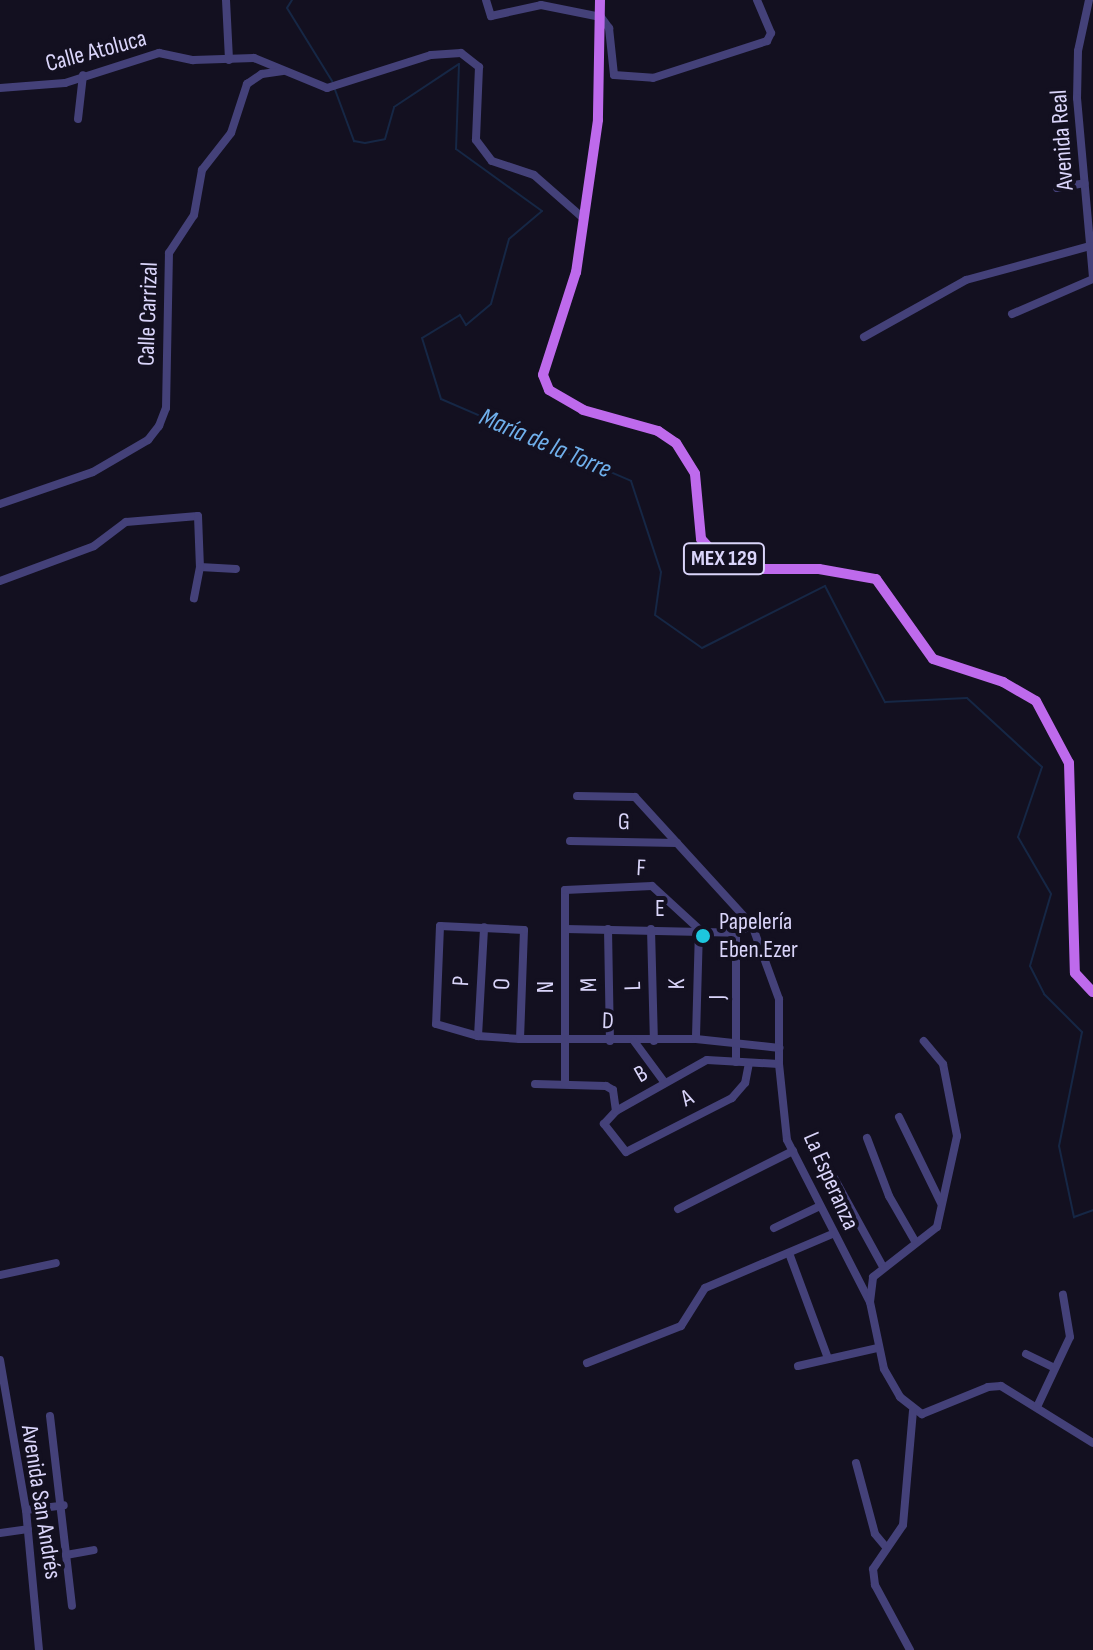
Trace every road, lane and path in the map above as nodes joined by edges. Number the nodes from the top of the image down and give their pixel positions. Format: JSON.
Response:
{"nodes":[{"id":1,"x":226,"y":0,"type":"edge"},
{"id":2,"x":486,"y":0,"type":"edge"},
{"id":3,"x":600,"y":0,"type":"edge"},
{"id":4,"x":757,"y":0,"type":"edge"},
{"id":5,"x":1089,"y":0,"type":"edge"},
{"id":6,"x":1089,"y":9,"type":"edge"},
{"id":7,"x":601,"y":17,"type":"junction"},
{"id":8,"x":229,"y":60,"type":"junction"},
{"id":9,"x":284,"y":71,"type":"junction"},
{"id":10,"x":83,"y":75,"type":"junction"},
{"id":11,"x":0,"y":88,"type":"edge"},
{"id":12,"x":78,"y":119,"type":"dead end"},
{"id":13,"x":1089,"y":163,"type":"edge"},
{"id":14,"x":1085,"y":183,"type":"junction"},
{"id":15,"x":1057,"y":188,"type":"dead end"},
{"id":16,"x":582,"y":217,"type":"junction"},
{"id":17,"x":1090,"y":246,"type":"junction"},
{"id":18,"x":1093,"y":278,"type":"edge"},
{"id":19,"x":1012,"y":314,"type":"dead end"},
{"id":20,"x":864,"y":337,"type":"dead end"},
{"id":21,"x":0,"y":504,"type":"edge"},
{"id":22,"x":200,"y":567,"type":"junction"},
{"id":23,"x":236,"y":569,"type":"dead end"},
{"id":24,"x":0,"y":581,"type":"edge"},
{"id":25,"x":194,"y":598,"type":"dead end"},
{"id":26,"x":577,"y":796,"type":"dead end"},
{"id":27,"x":570,"y":841,"type":"dead end"},
{"id":28,"x":677,"y":843,"type":"junction"},
{"id":29,"x":565,"y":890,"type":"joint"},
{"id":30,"x":752,"y":925,"type":"junction"},
{"id":31,"x":484,"y":927,"type":"junction"},
{"id":32,"x":566,"y":929,"type":"junction"},
{"id":33,"x":608,"y":929,"type":"junction"},
{"id":34,"x":651,"y":929,"type":"junction"},
{"id":35,"x":699,"y":929,"type":"junction"},
{"id":36,"x":736,"y":933,"type":"junction"},
{"id":37,"x":1093,"y":992,"type":"edge"},
{"id":38,"x":478,"y":1036,"type":"junction"},
{"id":39,"x":520,"y":1039,"type":"junction"},
{"id":40,"x":566,"y":1039,"type":"junction"},
{"id":41,"x":696,"y":1039,"type":"junction"},
{"id":42,"x":610,"y":1041,"type":"junction"},
{"id":43,"x":634,"y":1041,"type":"junction"},
{"id":44,"x":654,"y":1041,"type":"junction"},
{"id":45,"x":924,"y":1041,"type":"dead end"},
{"id":46,"x":738,"y":1047,"type":"junction"},
{"id":47,"x":780,"y":1048,"type":"junction"},
{"id":48,"x":736,"y":1062,"type":"junction"},
{"id":49,"x":749,"y":1063,"type":"junction"},
{"id":50,"x":779,"y":1064,"type":"junction"},
{"id":51,"x":665,"y":1083,"type":"junction"},
{"id":52,"x":535,"y":1084,"type":"dead end"},
{"id":53,"x":565,"y":1084,"type":"junction"},
{"id":54,"x":616,"y":1111,"type":"junction"},
{"id":55,"x":899,"y":1117,"type":"dead end"},
{"id":56,"x":867,"y":1138,"type":"dead end"},
{"id":57,"x":793,"y":1151,"type":"junction"},
{"id":58,"x":626,"y":1152,"type":"joint"},
{"id":59,"x":827,"y":1165,"type":"dead end"},
{"id":60,"x":942,"y":1204,"type":"junction"},
{"id":61,"x":818,"y":1207,"type":"junction"},
{"id":62,"x":678,"y":1209,"type":"dead end"},
{"id":63,"x":774,"y":1228,"type":"dead end"},
{"id":64,"x":832,"y":1234,"type":"junction"},
{"id":65,"x":916,"y":1243,"type":"junction"},
{"id":66,"x":789,"y":1253,"type":"junction"},
{"id":67,"x":56,"y":1263,"type":"dead end"},
{"id":68,"x":883,"y":1267,"type":"junction"},
{"id":69,"x":0,"y":1275,"type":"edge"},
{"id":70,"x":1063,"y":1295,"type":"dead end"},
{"id":71,"x":870,"y":1302,"type":"junction"},
{"id":72,"x":878,"y":1348,"type":"junction"},
{"id":73,"x":1026,"y":1354,"type":"dead end"},
{"id":74,"x":827,"y":1356,"type":"junction"},
{"id":75,"x":0,"y":1360,"type":"edge"},
{"id":76,"x":587,"y":1363,"type":"dead end"},
{"id":77,"x":798,"y":1366,"type":"dead end"},
{"id":78,"x":1055,"y":1368,"type":"junction"},
{"id":79,"x":2,"y":1397,"type":"edge"},
{"id":80,"x":1037,"y":1407,"type":"junction"},
{"id":81,"x":913,"y":1411,"type":"junction"},
{"id":82,"x":50,"y":1416,"type":"dead end"},
{"id":83,"x":1093,"y":1443,"type":"edge"},
{"id":84,"x":856,"y":1463,"type":"dead end"},
{"id":85,"x":64,"y":1505,"type":"junction"},
{"id":86,"x":26,"y":1510,"type":"junction"},
{"id":87,"x":28,"y":1529,"type":"junction"},
{"id":88,"x":0,"y":1533,"type":"edge"},
{"id":89,"x":886,"y":1547,"type":"junction"},
{"id":90,"x":94,"y":1550,"type":"dead end"},
{"id":91,"x":66,"y":1555,"type":"junction"},
{"id":92,"x":72,"y":1606,"type":"dead end"},
{"id":93,"x":39,"y":1650,"type":"edge"},
{"id":94,"x":910,"y":1650,"type":"edge"}],
"edges":[{"from":1,"to":8,"type":"street"},
{"from":2,"to":7,"type":"street"},
{"from":3,"to":7,"type":"main road","number":"MEX 129"},
{"from":4,"to":7,"type":"street"},
{"from":5,"to":6,"type":"street","name":"Avenida Real"},
{"from":6,"to":13,"type":"street","name":"Avenida Real"},
{"from":7,"to":16,"type":"main road","number":"MEX 129"},
{"from":8,"to":9,"type":"street","name":"Calle Atoluca"},
{"from":8,"to":10,"type":"street","name":"Calle Atoluca"},
{"from":9,"to":16,"type":"street","name":"Calle Atoluca"},
{"from":9,"to":21,"type":"street","name":"Calle Carrizal"},
{"from":10,"to":11,"type":"street","name":"Calle Atoluca"},
{"from":10,"to":12,"type":"street"},
{"from":13,"to":14,"type":"street","name":"Avenida Real"},
{"from":14,"to":15,"type":"street"},
{"from":14,"to":17,"type":"street","name":"Avenida Real"},
{"from":16,"to":37,"type":"main road","number":"MEX 129"},
{"from":17,"to":18,"type":"street","name":"Avenida Real"},
{"from":17,"to":20,"type":"street"},
{"from":18,"to":19,"type":"street"},
{"from":22,"to":23,"type":"street"},
{"from":22,"to":24,"type":"street"},
{"from":22,"to":25,"type":"street"},
{"from":26,"to":28,"type":"street","name":"La Esperanza"},
{"from":27,"to":28,"type":"street","name":"G"},
{"from":28,"to":30,"type":"street","name":"La Esperanza"},
{"from":29,"to":32,"type":"street","name":"N"},
{"from":29,"to":35,"type":"street","name":"F"},
{"from":30,"to":36,"type":"street"},
{"from":30,"to":47,"type":"street","name":"La Esperanza"},
{"from":31,"to":38,"type":"street","name":"P"},
{"from":31,"to":38,"type":"street","name":"D"},
{"from":31,"to":39,"type":"street","name":"O"},
{"from":32,"to":33,"type":"street","name":"E"},
{"from":32,"to":40,"type":"street","name":"N"},
{"from":33,"to":34,"type":"street","name":"E"},
{"from":33,"to":42,"type":"street","name":"M"},
{"from":34,"to":35,"type":"street","name":"E"},
{"from":34,"to":44,"type":"street","name":"L"},
{"from":35,"to":36,"type":"street","name":"E"},
{"from":35,"to":41,"type":"street","name":"K"},
{"from":36,"to":46,"type":"street","name":"J"},
{"from":38,"to":39,"type":"street","name":"D"},
{"from":39,"to":40,"type":"street","name":"D"},
{"from":40,"to":42,"type":"street","name":"D"},
{"from":40,"to":53,"type":"street","name":"N"},
{"from":41,"to":44,"type":"street","name":"D"},
{"from":41,"to":46,"type":"street","name":"D"},
{"from":42,"to":43,"type":"street","name":"D"},
{"from":43,"to":44,"type":"street","name":"D"},
{"from":43,"to":51,"type":"street"},
{"from":45,"to":60,"type":"street"},
{"from":46,"to":47,"type":"street","name":"D"},
{"from":46,"to":48,"type":"street","name":"J"},
{"from":47,"to":50,"type":"street","name":"La Esperanza"},
{"from":48,"to":49,"type":"street"},
{"from":48,"to":51,"type":"street","name":"B"},
{"from":49,"to":50,"type":"street"},
{"from":49,"to":58,"type":"street","name":"A"},
{"from":50,"to":57,"type":"street","name":"La Esperanza"},
{"from":51,"to":54,"type":"street","name":"B"},
{"from":52,"to":53,"type":"street"},
{"from":53,"to":54,"type":"street"},
{"from":54,"to":58,"type":"street","name":"B"},
{"from":55,"to":60,"type":"street"},
{"from":56,"to":65,"type":"street"},
{"from":57,"to":61,"type":"street","name":"La Esperanza"},
{"from":57,"to":62,"type":"street"},
{"from":59,"to":68,"type":"street"},
{"from":60,"to":65,"type":"street"},
{"from":61,"to":63,"type":"street"},
{"from":61,"to":64,"type":"street","name":"La Esperanza"},
{"from":64,"to":66,"type":"street"},
{"from":64,"to":71,"type":"street","name":"La Esperanza"},
{"from":65,"to":68,"type":"street"},
{"from":66,"to":74,"type":"street"},
{"from":66,"to":76,"type":"street"},
{"from":67,"to":69,"type":"street"},
{"from":68,"to":71,"type":"street"},
{"from":70,"to":78,"type":"street"},
{"from":71,"to":72,"type":"street","name":"La Esperanza"},
{"from":72,"to":74,"type":"street"},
{"from":72,"to":81,"type":"street","name":"La Esperanza"},
{"from":73,"to":78,"type":"street"},
{"from":74,"to":77,"type":"street"},
{"from":75,"to":79,"type":"street","name":"Avenida San Andrés"},
{"from":78,"to":80,"type":"street"},
{"from":79,"to":86,"type":"street","name":"Avenida San Andrés"},
{"from":80,"to":81,"type":"street"},
{"from":80,"to":83,"type":"street"},
{"from":81,"to":89,"type":"street"},
{"from":82,"to":85,"type":"street"},
{"from":84,"to":89,"type":"street"},
{"from":85,"to":86,"type":"street"},
{"from":85,"to":91,"type":"street"},
{"from":86,"to":87,"type":"street","name":"Avenida San Andrés"},
{"from":87,"to":88,"type":"street"},
{"from":87,"to":93,"type":"street","name":"Avenida San Andrés"},
{"from":89,"to":94,"type":"street"},
{"from":90,"to":91,"type":"street"},
{"from":91,"to":92,"type":"street"}]}
